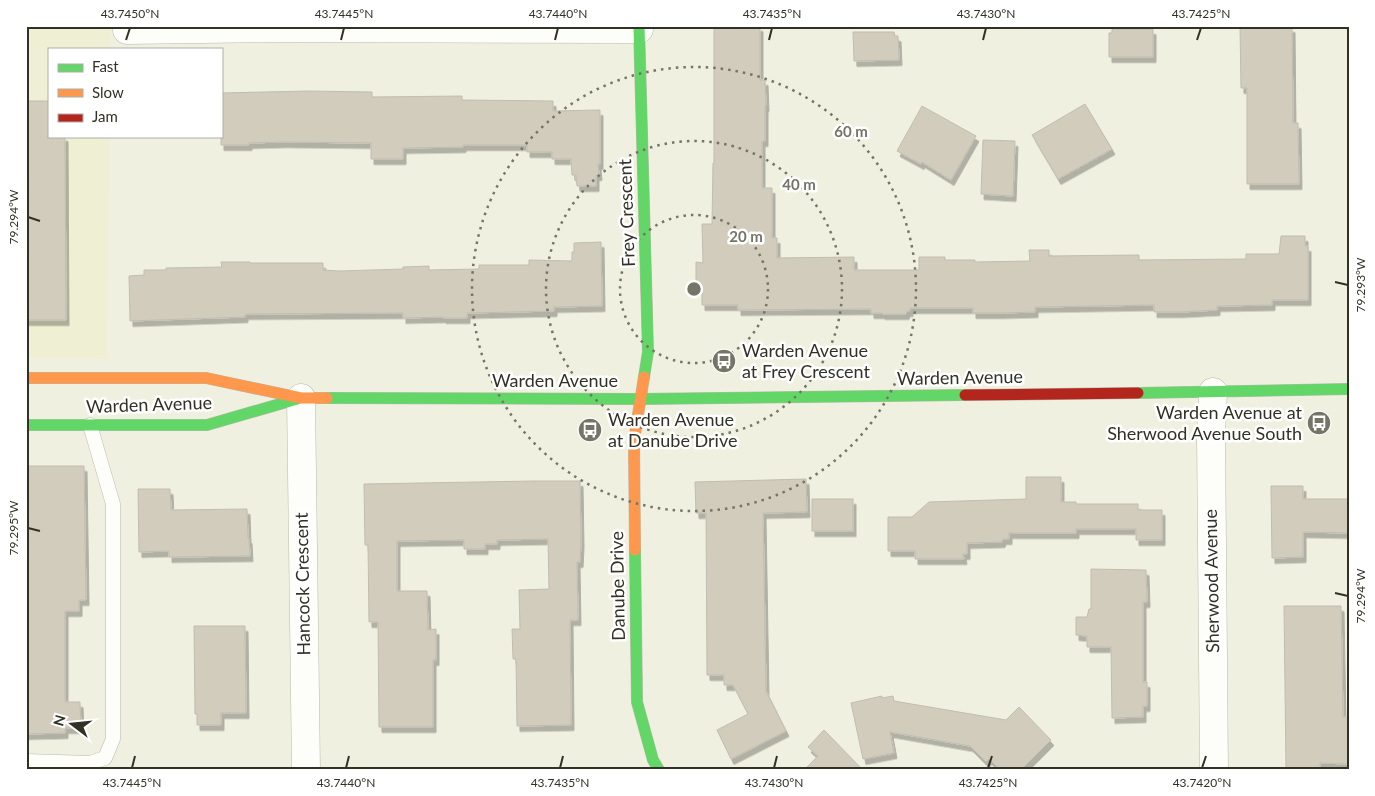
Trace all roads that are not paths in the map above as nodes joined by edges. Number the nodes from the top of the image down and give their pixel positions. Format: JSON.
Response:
{"nodes":[{"id":1,"x":285,"y":27,"type":"edge"},
{"id":2,"x":639,"y":28,"type":"edge"},
{"id":3,"x":128,"y":30,"type":"dead end"},
{"id":4,"x":26,"y":378,"type":"edge"},
{"id":5,"x":1349,"y":389,"type":"edge"},
{"id":6,"x":1213,"y":392,"type":"junction"},
{"id":7,"x":301,"y":398,"type":"junction"},
{"id":8,"x":640,"y":399,"type":"junction"},
{"id":9,"x":26,"y":425,"type":"edge"},
{"id":10,"x":90,"y":425,"type":"junction"},
{"id":11,"x":26,"y":761,"type":"edge"},
{"id":12,"x":306,"y":770,"type":"edge"},
{"id":13,"x":659,"y":770,"type":"edge"},
{"id":14,"x":1214,"y":770,"type":"edge"}],
"edges":[{"from":1,"to":2,"type":"street"},
{"from":1,"to":3,"type":"street"},
{"from":2,"to":8,"type":"main road","name":"Frey Crescent"},
{"from":4,"to":7,"type":"main road","name":"Warden Avenue"},
{"from":5,"to":6,"type":"main road","name":"Warden Avenue"},
{"from":6,"to":8,"type":"main road","name":"Warden Avenue"},
{"from":6,"to":14,"type":"street","name":"Sherwood Avenue"},
{"from":7,"to":8,"type":"main road","name":"Warden Avenue"},
{"from":7,"to":10,"type":"main road","name":"Warden Avenue"},
{"from":7,"to":12,"type":"street","name":"Hancock Crescent"},
{"from":8,"to":13,"type":"main road","name":"Danube Drive"},
{"from":9,"to":10,"type":"main road","name":"Warden Avenue"},
{"from":10,"to":11,"type":"lane"}]}
